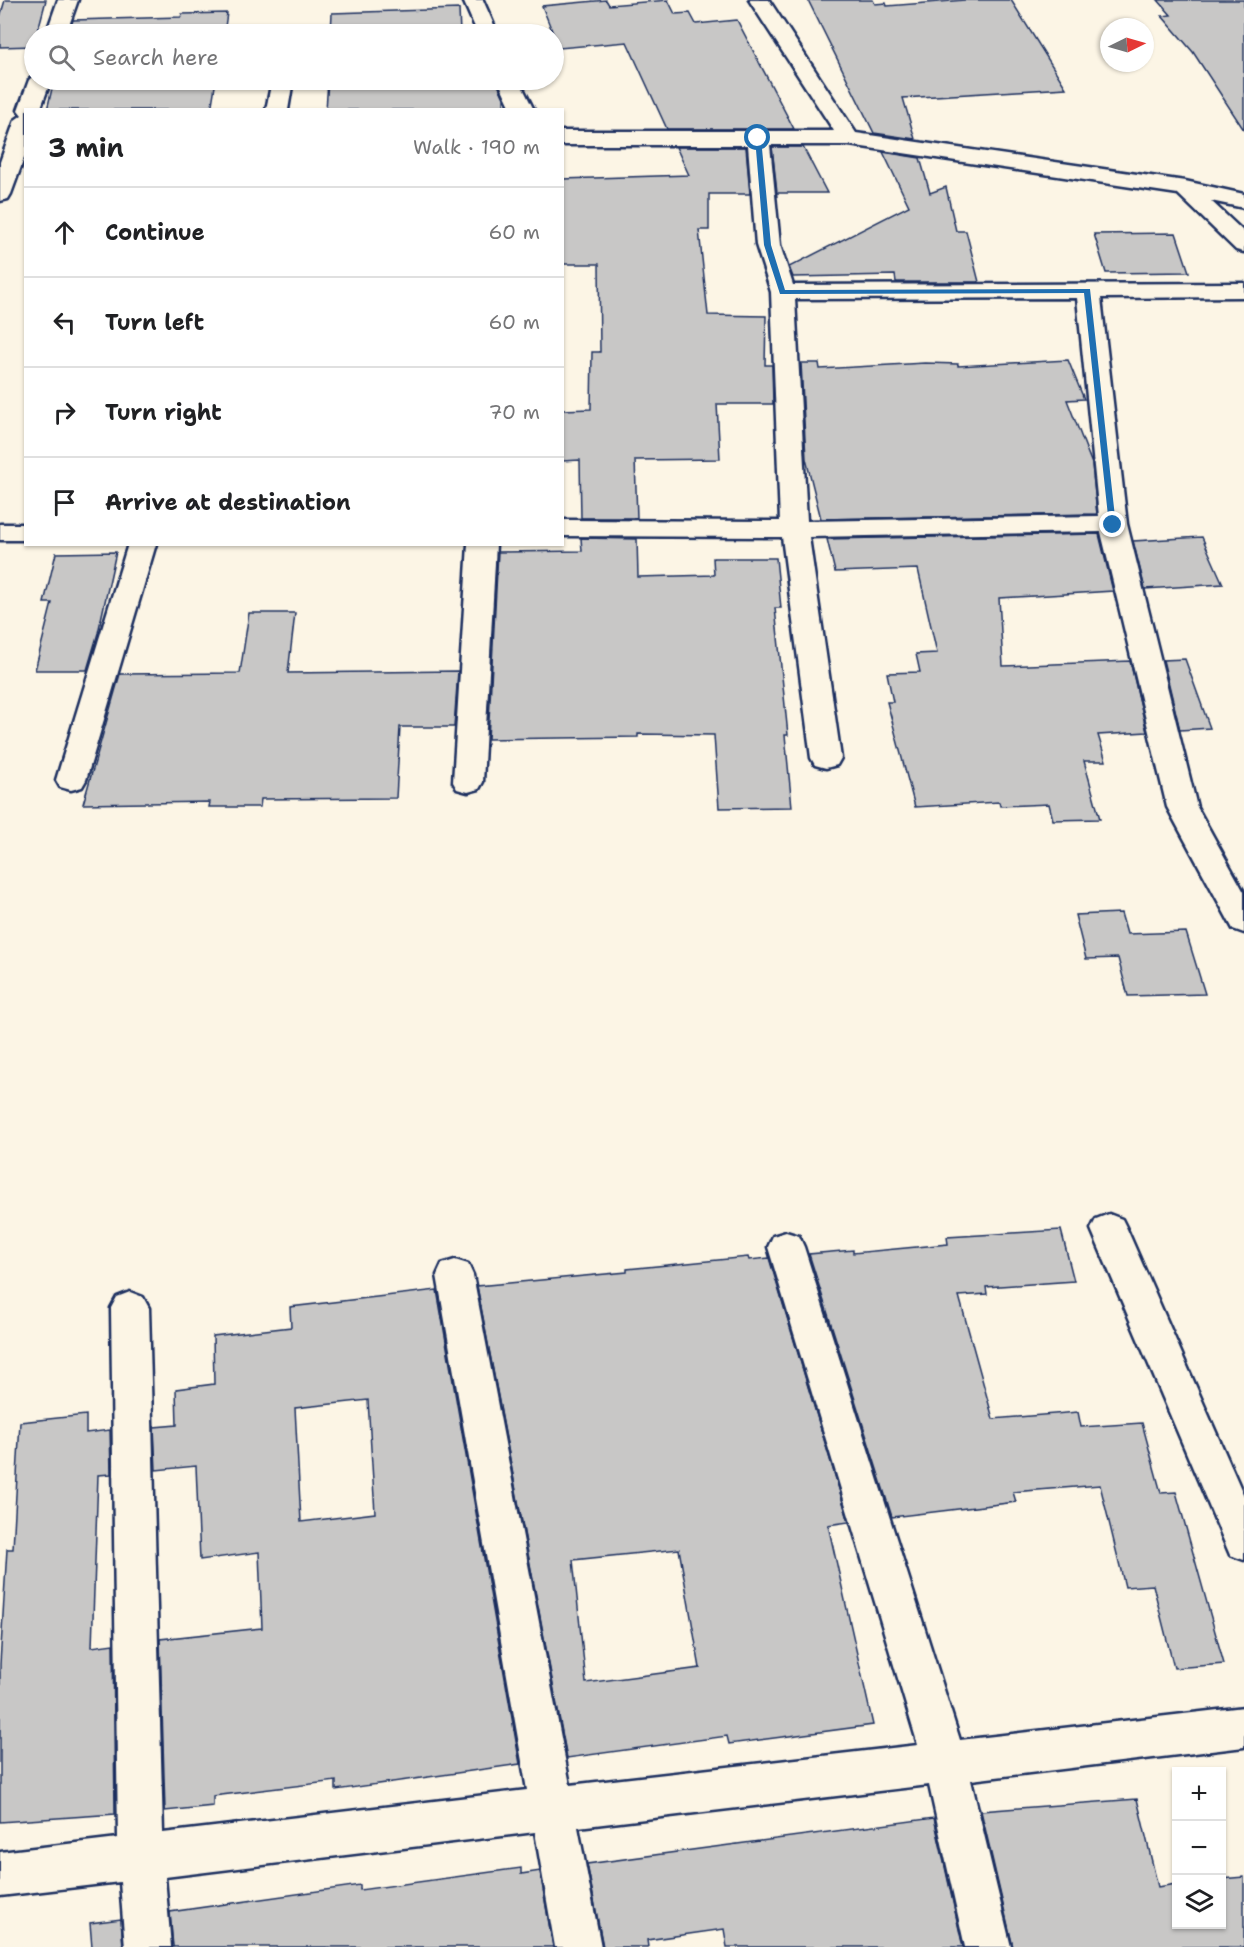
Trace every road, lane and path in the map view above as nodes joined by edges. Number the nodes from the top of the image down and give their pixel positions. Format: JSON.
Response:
{"nodes":[{"id":1,"x":68,"y":0,"type":"edge"},
{"id":2,"x":473,"y":0,"type":"edge"},
{"id":3,"x":759,"y":0,"type":"edge"},
{"id":4,"x":60,"y":24,"type":"edge"},
{"id":5,"x":484,"y":24,"type":"edge"},
{"id":6,"x":36,"y":90,"type":"edge"},
{"id":7,"x":280,"y":90,"type":"edge"},
{"id":8,"x":514,"y":90,"type":"edge"},
{"id":9,"x":30,"y":108,"type":"edge"},
{"id":10,"x":277,"y":108,"type":"edge"},
{"id":11,"x":522,"y":108,"type":"edge"},
{"id":12,"x":18,"y":134,"type":"edge"},
{"id":13,"x":564,"y":138,"type":"edge"},
{"id":14,"x":758,"y":138,"type":"junction"},
{"id":15,"x":849,"y":138,"type":"junction"},
{"id":16,"x":1185,"y":188,"type":"junction"},
{"id":17,"x":0,"y":194,"type":"edge"},
{"id":18,"x":1244,"y":201,"type":"edge"},
{"id":19,"x":1244,"y":245,"type":"edge"},
{"id":20,"x":1088,"y":290,"type":"junction"},
{"id":21,"x":1244,"y":290,"type":"edge"},
{"id":22,"x":783,"y":292,"type":"junction"},
{"id":23,"x":1113,"y":525,"type":"junction"},
{"id":24,"x":564,"y":528,"type":"edge"},
{"id":25,"x":794,"y":529,"type":"junction"},
{"id":26,"x":0,"y":532,"type":"edge"},
{"id":27,"x":24,"y":532,"type":"edge"},
{"id":28,"x":141,"y":546,"type":"edge"},
{"id":29,"x":482,"y":546,"type":"edge"},
{"id":30,"x":826,"y":758,"type":"dead end"},
{"id":31,"x":71,"y":780,"type":"dead end"},
{"id":32,"x":468,"y":782,"type":"dead end"},
{"id":33,"x":1244,"y":921,"type":"edge"},
{"id":34,"x":1109,"y":1228,"type":"dead end"},
{"id":35,"x":786,"y":1247,"type":"dead end"},
{"id":36,"x":455,"y":1275,"type":"dead end"},
{"id":37,"x":130,"y":1308,"type":"dead end"},
{"id":38,"x":1244,"y":1542,"type":"edge"},
{"id":39,"x":1244,"y":1727,"type":"edge"},
{"id":40,"x":945,"y":1762,"type":"junction"},
{"id":41,"x":551,"y":1808,"type":"junction"},
{"id":42,"x":141,"y":1858,"type":"junction"},
{"id":43,"x":0,"y":1874,"type":"edge"},
{"id":44,"x":148,"y":1947,"type":"edge"},
{"id":45,"x":578,"y":1947,"type":"edge"},
{"id":46,"x":988,"y":1947,"type":"edge"}],
"edges":[{"from":1,"to":4,"type":"street"},
{"from":2,"to":5,"type":"street"},
{"from":3,"to":15,"type":"street"},
{"from":6,"to":9,"type":"street"},
{"from":7,"to":10,"type":"street"},
{"from":8,"to":11,"type":"street"},
{"from":12,"to":17,"type":"street"},
{"from":13,"to":14,"type":"street"},
{"from":14,"to":15,"type":"street"},
{"from":14,"to":22,"type":"street"},
{"from":15,"to":16,"type":"street"},
{"from":16,"to":18,"type":"street"},
{"from":16,"to":19,"type":"street"},
{"from":20,"to":21,"type":"street"},
{"from":20,"to":22,"type":"street"},
{"from":20,"to":23,"type":"street"},
{"from":22,"to":25,"type":"street"},
{"from":23,"to":25,"type":"street"},
{"from":23,"to":33,"type":"street"},
{"from":24,"to":25,"type":"street"},
{"from":25,"to":30,"type":"street"},
{"from":26,"to":27,"type":"street"},
{"from":28,"to":31,"type":"street"},
{"from":29,"to":32,"type":"street"},
{"from":34,"to":38,"type":"street"},
{"from":35,"to":40,"type":"street"},
{"from":36,"to":41,"type":"street"},
{"from":37,"to":42,"type":"street"},
{"from":39,"to":40,"type":"street"},
{"from":40,"to":41,"type":"street"},
{"from":40,"to":46,"type":"street"},
{"from":41,"to":42,"type":"street"},
{"from":41,"to":45,"type":"street"},
{"from":42,"to":43,"type":"street"},
{"from":42,"to":44,"type":"street"}]}
